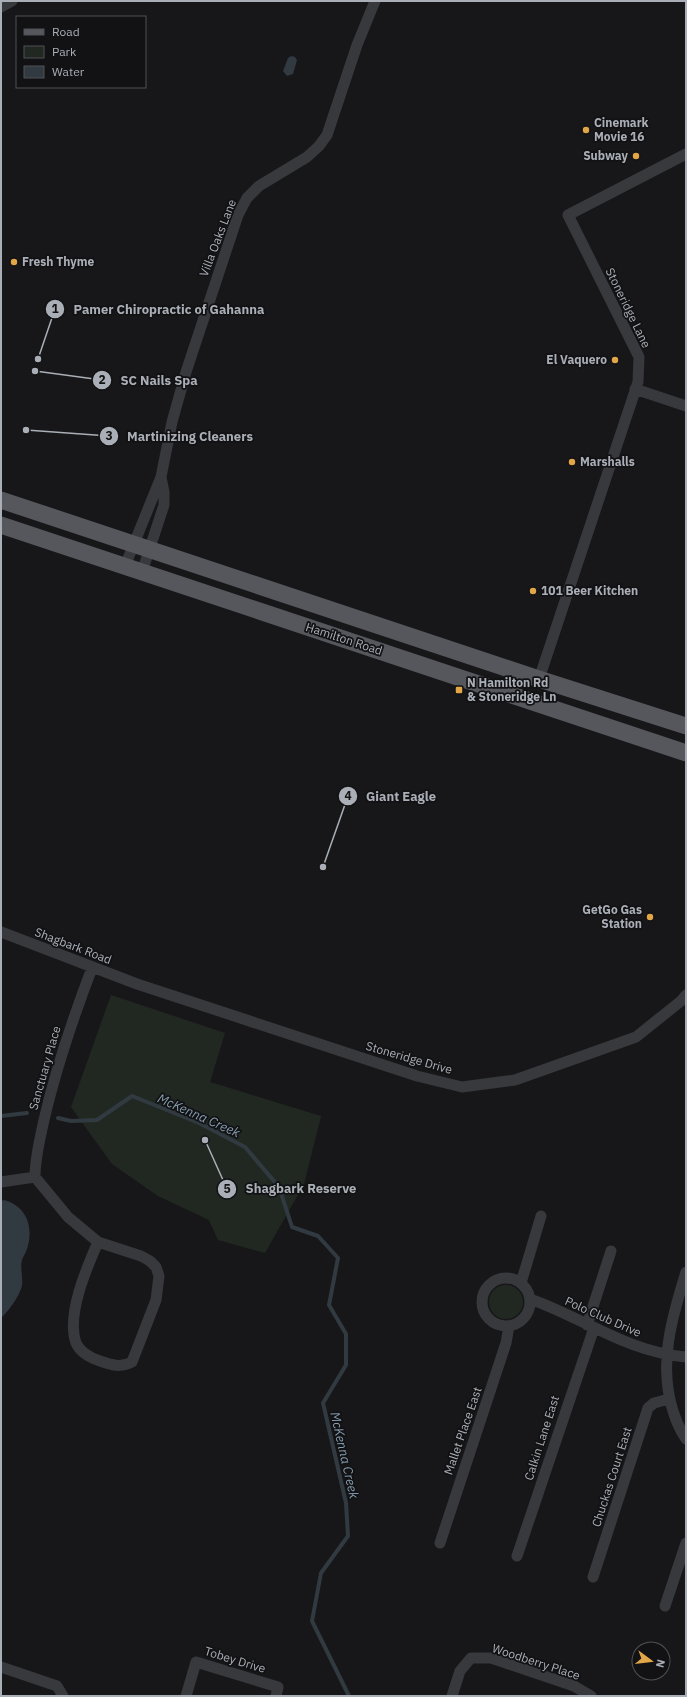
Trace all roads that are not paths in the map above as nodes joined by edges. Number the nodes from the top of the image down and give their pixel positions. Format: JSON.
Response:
{"nodes":[{"id":1,"x":12,"y":1,"type":"edge"},
{"id":2,"x":374,"y":1,"type":"edge"},
{"id":3,"x":1,"y":7,"type":"edge"},
{"id":4,"x":686,"y":154,"type":"edge"},
{"id":5,"x":635,"y":389,"type":"junction"},
{"id":6,"x":686,"y":406,"type":"edge"},
{"id":7,"x":161,"y":477,"type":"junction"},
{"id":8,"x":1,"y":500,"type":"edge"},
{"id":9,"x":1,"y":525,"type":"edge"},
{"id":10,"x":133,"y":544,"type":"junction"},
{"id":11,"x":150,"y":549,"type":"junction"},
{"id":12,"x":125,"y":566,"type":"junction"},
{"id":13,"x":142,"y":572,"type":"junction"},
{"id":14,"x":538,"y":679,"type":"junction"},
{"id":15,"x":686,"y":726,"type":"edge"},
{"id":16,"x":686,"y":753,"type":"edge"},
{"id":17,"x":1,"y":932,"type":"edge"},
{"id":18,"x":92,"y":968,"type":"junction"},
{"id":19,"x":137,"y":984,"type":"joint"},
{"id":20,"x":686,"y":995,"type":"edge"},
{"id":21,"x":35,"y":1177,"type":"junction"},
{"id":22,"x":1,"y":1182,"type":"edge"},
{"id":23,"x":541,"y":1216,"type":"dead end"},
{"id":24,"x":98,"y":1242,"type":"junction"},
{"id":25,"x":611,"y":1251,"type":"dead end"},
{"id":26,"x":686,"y":1272,"type":"edge"},
{"id":27,"x":521,"y":1283,"type":"junction"},
{"id":28,"x":530,"y":1299,"type":"junction"},
{"id":29,"x":509,"y":1326,"type":"junction"},
{"id":30,"x":590,"y":1326,"type":"junction"},
{"id":31,"x":667,"y":1355,"type":"junction"},
{"id":32,"x":686,"y":1357,"type":"edge"},
{"id":33,"x":669,"y":1399,"type":"junction"},
{"id":34,"x":686,"y":1438,"type":"edge"},
{"id":35,"x":440,"y":1542,"type":"dead end"},
{"id":36,"x":686,"y":1543,"type":"edge"},
{"id":37,"x":517,"y":1556,"type":"dead end"},
{"id":38,"x":593,"y":1577,"type":"dead end"},
{"id":39,"x":665,"y":1606,"type":"dead end"},
{"id":40,"x":1,"y":1667,"type":"edge"},
{"id":41,"x":277,"y":1692,"type":"edge"},
{"id":42,"x":63,"y":1696,"type":"edge"},
{"id":43,"x":186,"y":1696,"type":"edge"},
{"id":44,"x":452,"y":1696,"type":"edge"},
{"id":45,"x":591,"y":1696,"type":"edge"}],
"edges":[{"from":1,"to":3,"type":"street"},
{"from":2,"to":7,"type":"street","name":"Villa Oaks Lane"},
{"from":4,"to":5,"type":"street","name":"Stoneridge Lane"},
{"from":5,"to":6,"type":"street"},
{"from":5,"to":14,"type":"street","name":"Stoneridge Lane"},
{"from":7,"to":10,"type":"street","name":"Villa Oaks Lane"},
{"from":7,"to":11,"type":"street","name":"Villa Oaks Lane"},
{"from":8,"to":10,"type":"main road","name":"Hamilton Road"},
{"from":9,"to":12,"type":"main road","name":"Hamilton Road"},
{"from":10,"to":11,"type":"main road","name":"Hamilton Road"},
{"from":10,"to":12,"type":"street","name":"Villa Oaks Lane"},
{"from":11,"to":13,"type":"street","name":"Villa Oaks Lane"},
{"from":11,"to":14,"type":"main road","name":"Hamilton Road"},
{"from":12,"to":13,"type":"main road","name":"Hamilton Road"},
{"from":13,"to":16,"type":"main road","name":"Hamilton Road"},
{"from":14,"to":15,"type":"main road","name":"Hamilton Road"},
{"from":17,"to":18,"type":"street","name":"Shagbark Road"},
{"from":18,"to":19,"type":"street","name":"Shagbark Road"},
{"from":18,"to":21,"type":"street","name":"Sanctuary Place"},
{"from":19,"to":20,"type":"street","name":"Stoneridge Drive"},
{"from":21,"to":22,"type":"street"},
{"from":21,"to":24,"type":"street"},
{"from":23,"to":27,"type":"street"},
{"from":24,"to":24,"type":"street"},
{"from":25,"to":30,"type":"street","name":"Calkin Lane East"},
{"from":26,"to":31,"type":"street"},
{"from":27,"to":28,"type":"street"},
{"from":27,"to":29,"type":"street"},
{"from":28,"to":29,"type":"street"},
{"from":28,"to":30,"type":"street","name":"Polo Club Drive"},
{"from":29,"to":35,"type":"street","name":"Mallet Place East"},
{"from":30,"to":31,"type":"street","name":"Polo Club Drive"},
{"from":30,"to":37,"type":"street","name":"Calkin Lane East"},
{"from":31,"to":32,"type":"street","name":"Polo Club Drive"},
{"from":31,"to":33,"type":"street"},
{"from":33,"to":34,"type":"street"},
{"from":33,"to":38,"type":"street","name":"Chuckas Court East"},
{"from":36,"to":39,"type":"street"},
{"from":40,"to":42,"type":"street"},
{"from":41,"to":43,"type":"street","name":"Tobey Drive"},
{"from":44,"to":45,"type":"street","name":"Woodberry Place"}]}
